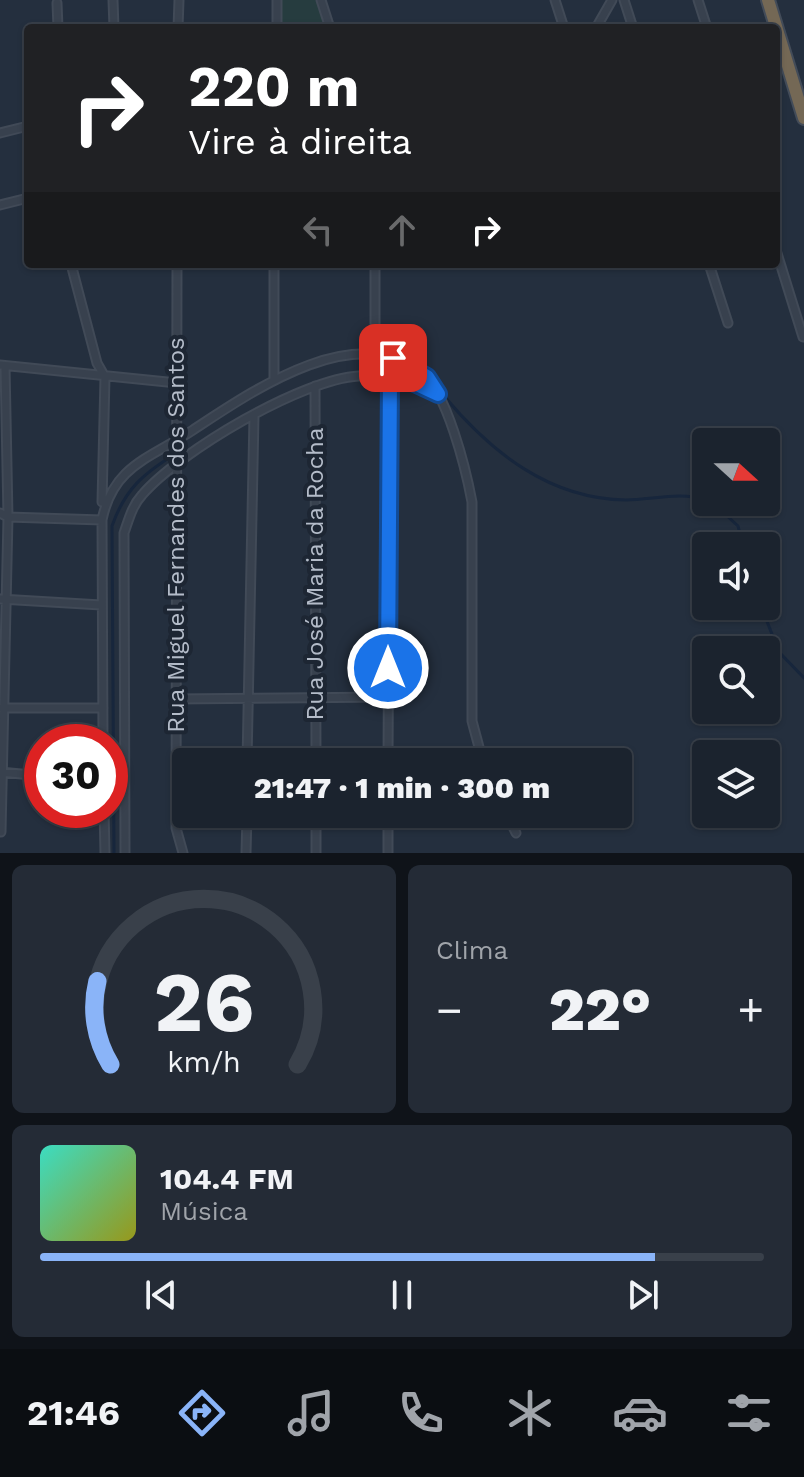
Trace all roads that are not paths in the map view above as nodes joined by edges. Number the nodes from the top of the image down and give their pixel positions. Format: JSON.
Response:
{"nodes":[{"id":1,"x":113,"y":0,"type":"edge"},
{"id":2,"x":179,"y":0,"type":"edge"},
{"id":3,"x":277,"y":0,"type":"edge"},
{"id":4,"x":321,"y":0,"type":"edge"},
{"id":5,"x":555,"y":0,"type":"edge"},
{"id":6,"x":612,"y":0,"type":"edge"},
{"id":7,"x":624,"y":0,"type":"edge"},
{"id":8,"x":698,"y":0,"type":"edge"},
{"id":9,"x":768,"y":0,"type":"edge"},
{"id":10,"x":57,"y":3,"type":"dead end"},
{"id":11,"x":58,"y":24,"type":"edge"},
{"id":12,"x":114,"y":24,"type":"edge"},
{"id":13,"x":178,"y":24,"type":"edge"},
{"id":14,"x":277,"y":24,"type":"edge"},
{"id":15,"x":329,"y":24,"type":"edge"},
{"id":16,"x":563,"y":24,"type":"edge"},
{"id":17,"x":598,"y":24,"type":"edge"},
{"id":18,"x":632,"y":24,"type":"edge"},
{"id":19,"x":706,"y":24,"type":"edge"},
{"id":20,"x":775,"y":24,"type":"edge"},
{"id":21,"x":780,"y":39,"type":"edge"},
{"id":22,"x":804,"y":118,"type":"edge"},
{"id":23,"x":24,"y":127,"type":"edge"},
{"id":24,"x":0,"y":133,"type":"edge"},
{"id":25,"x":24,"y":199,"type":"edge"},
{"id":26,"x":0,"y":205,"type":"edge"},
{"id":27,"x":780,"y":263,"type":"edge"},
{"id":28,"x":72,"y":268,"type":"edge"},
{"id":29,"x":177,"y":268,"type":"edge"},
{"id":30,"x":274,"y":268,"type":"edge"},
{"id":31,"x":375,"y":268,"type":"edge"},
{"id":32,"x":710,"y":268,"type":"edge"},
{"id":33,"x":728,"y":323,"type":"dead end"},
{"id":34,"x":803,"y":337,"type":"edge"},
{"id":35,"x":375,"y":353,"type":"junction"},
{"id":36,"x":2,"y":366,"type":"edge"},
{"id":37,"x":105,"y":377,"type":"junction"},
{"id":38,"x":390,"y":377,"type":"junction"},
{"id":39,"x":274,"y":379,"type":"junction"},
{"id":40,"x":177,"y":383,"type":"junction"},
{"id":41,"x":315,"y":386,"type":"junction"},
{"id":42,"x":438,"y":394,"type":"junction"},
{"id":43,"x":254,"y":416,"type":"junction"},
{"id":44,"x":178,"y":440,"type":"junction"},
{"id":45,"x":179,"y":463,"type":"junction"},
{"id":46,"x":4,"y":515,"type":"edge"},
{"id":47,"x":102,"y":520,"type":"junction"},
{"id":48,"x":2,"y":600,"type":"edge"},
{"id":49,"x":101,"y":605,"type":"junction"},
{"id":50,"x":388,"y":697,"type":"junction"},
{"id":51,"x":248,"y":698,"type":"junction"},
{"id":52,"x":315,"y":698,"type":"junction"},
{"id":53,"x":175,"y":699,"type":"junction"},
{"id":54,"x":2,"y":708,"type":"edge"},
{"id":55,"x":103,"y":708,"type":"junction"},
{"id":56,"x":103,"y":724,"type":"edge"},
{"id":57,"x":247,"y":748,"type":"edge"},
{"id":58,"x":316,"y":748,"type":"edge"},
{"id":59,"x":388,"y":748,"type":"edge"},
{"id":60,"x":479,"y":748,"type":"edge"},
{"id":61,"x":1,"y":772,"type":"edge"},
{"id":62,"x":24,"y":774,"type":"edge"},
{"id":63,"x":104,"y":828,"type":"edge"},
{"id":64,"x":247,"y":828,"type":"edge"},
{"id":65,"x":316,"y":828,"type":"edge"},
{"id":66,"x":388,"y":828,"type":"edge"},
{"id":67,"x":514,"y":828,"type":"edge"},
{"id":68,"x":1,"y":832,"type":"edge"},
{"id":69,"x":516,"y":833,"type":"dead end"},
{"id":70,"x":105,"y":853,"type":"edge"},
{"id":71,"x":125,"y":853,"type":"edge"},
{"id":72,"x":183,"y":853,"type":"edge"},
{"id":73,"x":246,"y":853,"type":"edge"},
{"id":74,"x":316,"y":853,"type":"edge"},
{"id":75,"x":388,"y":853,"type":"edge"}],
"edges":[{"from":1,"to":12,"type":"street"},
{"from":2,"to":13,"type":"street"},
{"from":3,"to":14,"type":"street"},
{"from":4,"to":15,"type":"street"},
{"from":5,"to":16,"type":"street"},
{"from":6,"to":17,"type":"street"},
{"from":7,"to":18,"type":"street"},
{"from":8,"to":19,"type":"street"},
{"from":9,"to":20,"type":"highway"},
{"from":10,"to":11,"type":"street"},
{"from":21,"to":22,"type":"highway"},
{"from":23,"to":24,"type":"street"},
{"from":25,"to":26,"type":"street"},
{"from":27,"to":34,"type":"street"},
{"from":28,"to":37,"type":"street"},
{"from":29,"to":40,"type":"street","name":"Rua Miguel Fernandes dos Santos"},
{"from":30,"to":39,"type":"street"},
{"from":31,"to":35,"type":"street"},
{"from":32,"to":33,"type":"street"},
{"from":35,"to":38,"type":"street"},
{"from":35,"to":39,"type":"street"},
{"from":35,"to":42,"type":"street"},
{"from":36,"to":37,"type":"street"},
{"from":36,"to":46,"type":"street"},
{"from":37,"to":40,"type":"street"},
{"from":37,"to":47,"type":"street"},
{"from":38,"to":41,"type":"street"},
{"from":38,"to":42,"type":"street"},
{"from":38,"to":50,"type":"street"},
{"from":39,"to":44,"type":"street"},
{"from":40,"to":44,"type":"street","name":"Rua Miguel Fernandes dos Santos"},
{"from":41,"to":43,"type":"street"},
{"from":41,"to":52,"type":"street","name":"Rua José Maria da Rocha"},
{"from":42,"to":60,"type":"street"},
{"from":43,"to":45,"type":"street"},
{"from":43,"to":51,"type":"street"},
{"from":44,"to":45,"type":"street","name":"Rua Miguel Fernandes dos Santos"},
{"from":44,"to":47,"type":"street"},
{"from":45,"to":53,"type":"street","name":"Rua Miguel Fernandes dos Santos"},
{"from":45,"to":71,"type":"street"},
{"from":46,"to":47,"type":"street"},
{"from":46,"to":48,"type":"street"},
{"from":47,"to":49,"type":"street"},
{"from":48,"to":49,"type":"street"},
{"from":48,"to":54,"type":"street"},
{"from":49,"to":55,"type":"street"},
{"from":50,"to":52,"type":"street"},
{"from":50,"to":59,"type":"street"},
{"from":51,"to":52,"type":"street"},
{"from":51,"to":53,"type":"street"},
{"from":51,"to":57,"type":"street"},
{"from":52,"to":58,"type":"street","name":"Rua José Maria da Rocha"},
{"from":53,"to":72,"type":"street","name":"Rua Miguel Fernandes dos Santos"},
{"from":54,"to":55,"type":"street"},
{"from":54,"to":61,"type":"street"},
{"from":55,"to":56,"type":"street"},
{"from":61,"to":62,"type":"street"},
{"from":61,"to":68,"type":"street"},
{"from":63,"to":70,"type":"street"},
{"from":64,"to":73,"type":"street"},
{"from":65,"to":74,"type":"street"},
{"from":66,"to":75,"type":"street"},
{"from":67,"to":69,"type":"street"}]}
